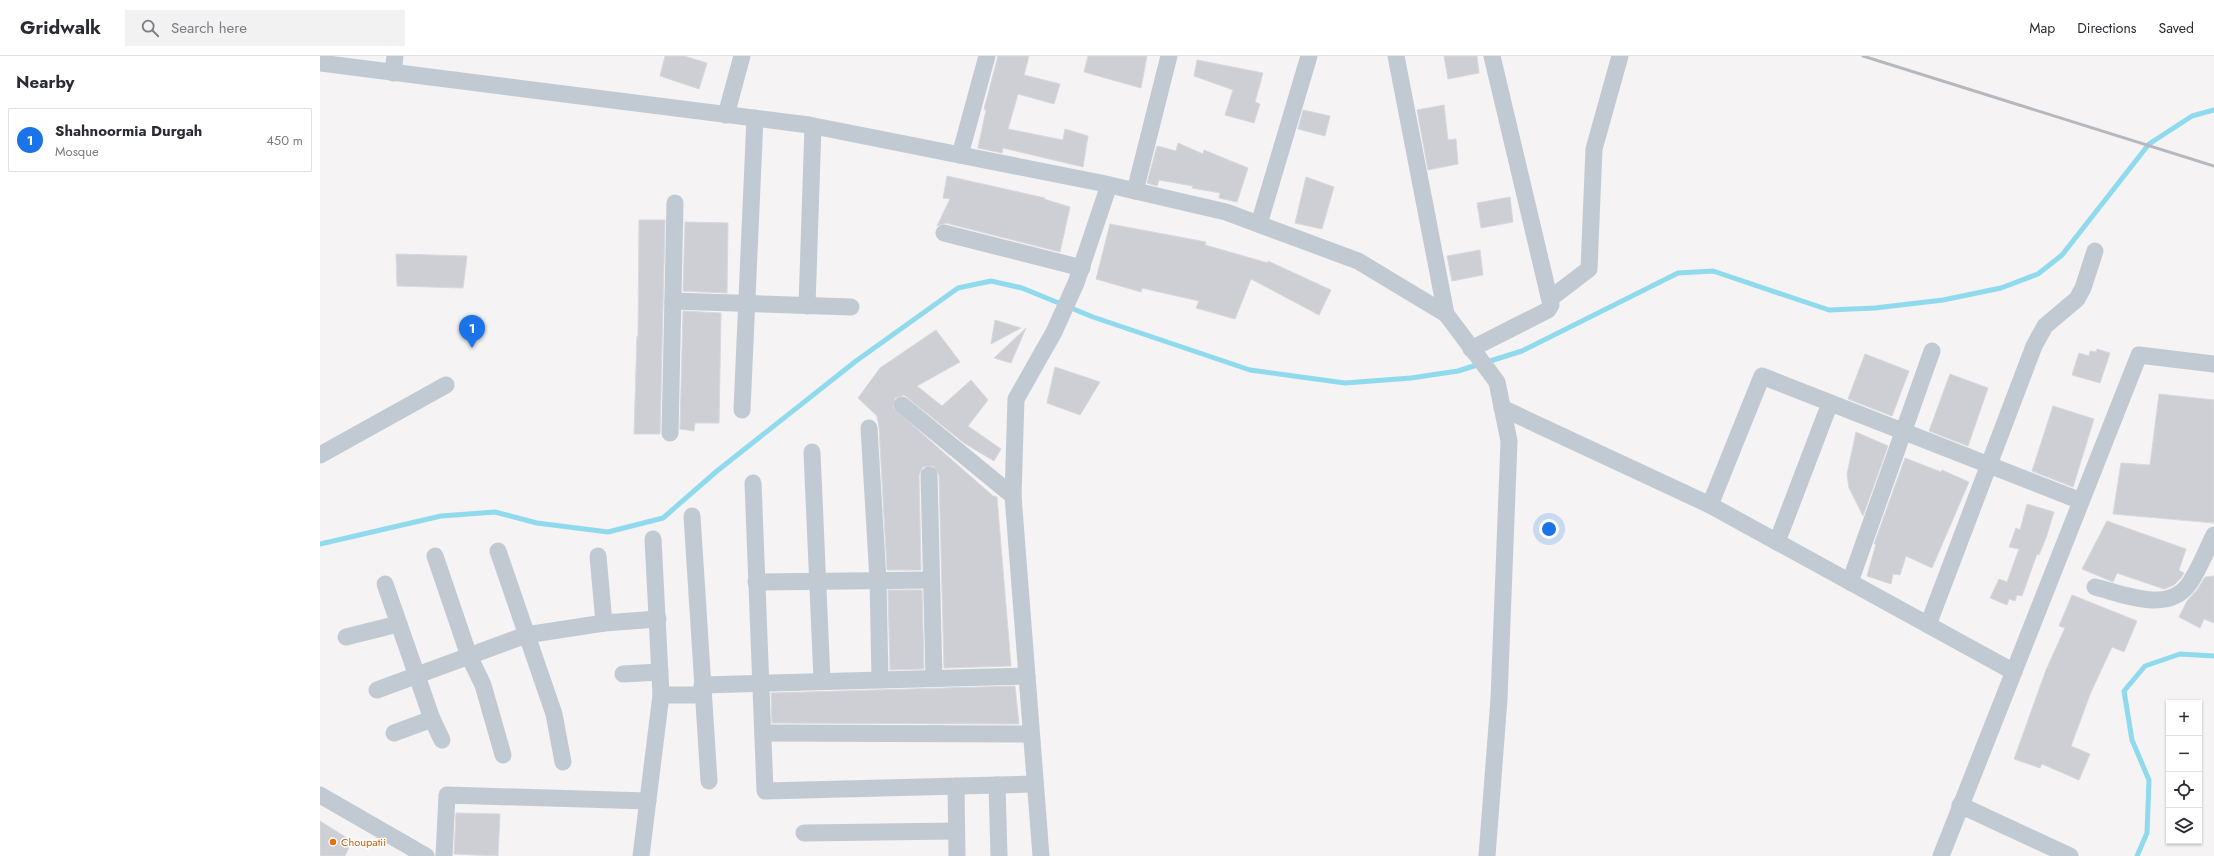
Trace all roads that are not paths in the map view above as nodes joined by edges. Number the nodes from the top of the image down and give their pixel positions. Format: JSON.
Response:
{"nodes":[{"id":1,"x":742,"y":56,"type":"edge"},
{"id":2,"x":987,"y":56,"type":"edge"},
{"id":3,"x":1169,"y":56,"type":"edge"},
{"id":4,"x":1309,"y":56,"type":"edge"},
{"id":5,"x":1396,"y":56,"type":"edge"},
{"id":6,"x":1492,"y":56,"type":"edge"},
{"id":7,"x":1620,"y":56,"type":"edge"},
{"id":8,"x":320,"y":63,"type":"edge"},
{"id":9,"x":394,"y":64,"type":"edge"},
{"id":10,"x":726,"y":115,"type":"junction"},
{"id":11,"x":754,"y":118,"type":"junction"},
{"id":12,"x":813,"y":126,"type":"junction"},
{"id":13,"x":960,"y":155,"type":"junction"},
{"id":14,"x":1109,"y":185,"type":"junction"},
{"id":15,"x":1135,"y":191,"type":"junction"},
{"id":16,"x":675,"y":203,"type":"dead end"},
{"id":17,"x":1259,"y":224,"type":"junction"},
{"id":18,"x":944,"y":233,"type":"dead end"},
{"id":19,"x":2095,"y":251,"type":"dead end"},
{"id":20,"x":1079,"y":276,"type":"junction"},
{"id":21,"x":1551,"y":298,"type":"junction"},
{"id":22,"x":673,"y":301,"type":"junction"},
{"id":23,"x":746,"y":303,"type":"junction"},
{"id":24,"x":807,"y":306,"type":"junction"},
{"id":25,"x":851,"y":307,"type":"dead end"},
{"id":26,"x":1446,"y":314,"type":"junction"},
{"id":27,"x":1932,"y":351,"type":"dead end"},
{"id":28,"x":1473,"y":352,"type":"junction"},
{"id":29,"x":2214,"y":364,"type":"edge"},
{"id":30,"x":446,"y":384,"type":"dead end"},
{"id":31,"x":1830,"y":402,"type":"junction"},
{"id":32,"x":902,"y":405,"type":"dead end"},
{"id":33,"x":1502,"y":408,"type":"junction"},
{"id":34,"x":742,"y":410,"type":"dead end"},
{"id":35,"x":870,"y":428,"type":"dead end"},
{"id":36,"x":1904,"y":431,"type":"junction"},
{"id":37,"x":670,"y":433,"type":"dead end"},
{"id":38,"x":812,"y":452,"type":"dead end"},
{"id":39,"x":320,"y":455,"type":"edge"},
{"id":40,"x":1987,"y":464,"type":"junction"},
{"id":41,"x":929,"y":475,"type":"dead end"},
{"id":42,"x":753,"y":483,"type":"dead end"},
{"id":43,"x":1013,"y":496,"type":"junction"},
{"id":44,"x":2081,"y":501,"type":"junction"},
{"id":45,"x":1710,"y":505,"type":"junction"},
{"id":46,"x":692,"y":516,"type":"dead end"},
{"id":47,"x":2214,"y":535,"type":"edge"},
{"id":48,"x":653,"y":539,"type":"dead end"},
{"id":49,"x":1777,"y":542,"type":"junction"},
{"id":50,"x":498,"y":551,"type":"dead end"},
{"id":51,"x":434,"y":556,"type":"dead end"},
{"id":52,"x":598,"y":556,"type":"dead end"},
{"id":53,"x":878,"y":580,"type":"junction"},
{"id":54,"x":931,"y":580,"type":"junction"},
{"id":55,"x":818,"y":581,"type":"junction"},
{"id":56,"x":756,"y":582,"type":"junction"},
{"id":57,"x":1850,"y":582,"type":"junction"},
{"id":58,"x":385,"y":584,"type":"dead end"},
{"id":59,"x":2095,"y":587,"type":"dead end"},
{"id":60,"x":658,"y":619,"type":"junction"},
{"id":61,"x":398,"y":624,"type":"junction"},
{"id":62,"x":604,"y":624,"type":"junction"},
{"id":63,"x":1928,"y":625,"type":"junction"},
{"id":64,"x":526,"y":635,"type":"junction"},
{"id":65,"x":346,"y":637,"type":"dead end"},
{"id":66,"x":468,"y":656,"type":"junction"},
{"id":67,"x":660,"y":672,"type":"junction"},
{"id":68,"x":2014,"y":672,"type":"junction"},
{"id":69,"x":416,"y":674,"type":"junction"},
{"id":70,"x":623,"y":674,"type":"dead end"},
{"id":71,"x":1027,"y":676,"type":"junction"},
{"id":72,"x":934,"y":678,"type":"junction"},
{"id":73,"x":880,"y":679,"type":"junction"},
{"id":74,"x":822,"y":680,"type":"junction"},
{"id":75,"x":760,"y":682,"type":"junction"},
{"id":76,"x":377,"y":690,"type":"dead end"},
{"id":77,"x":703,"y":690,"type":"junction"},
{"id":78,"x":661,"y":695,"type":"junction"},
{"id":79,"x":432,"y":719,"type":"junction"},
{"id":80,"x":394,"y":733,"type":"dead end"},
{"id":81,"x":763,"y":733,"type":"junction"},
{"id":82,"x":1031,"y":734,"type":"junction"},
{"id":83,"x":442,"y":740,"type":"dead end"},
{"id":84,"x":503,"y":755,"type":"dead end"},
{"id":85,"x":563,"y":762,"type":"dead end"},
{"id":86,"x":710,"y":781,"type":"dead end"},
{"id":87,"x":1035,"y":784,"type":"junction"},
{"id":88,"x":956,"y":786,"type":"junction"},
{"id":89,"x":997,"y":786,"type":"junction"},
{"id":90,"x":320,"y":794,"type":"edge"},
{"id":91,"x":648,"y":801,"type":"junction"},
{"id":92,"x":1960,"y":806,"type":"junction"},
{"id":93,"x":956,"y":831,"type":"junction"},
{"id":94,"x":804,"y":833,"type":"dead end"},
{"id":95,"x":426,"y":856,"type":"edge"},
{"id":96,"x":444,"y":856,"type":"edge"},
{"id":97,"x":641,"y":856,"type":"edge"},
{"id":98,"x":957,"y":856,"type":"edge"},
{"id":99,"x":999,"y":856,"type":"edge"},
{"id":100,"x":1040,"y":856,"type":"edge"},
{"id":101,"x":1487,"y":856,"type":"edge"},
{"id":102,"x":1941,"y":856,"type":"edge"},
{"id":103,"x":2070,"y":856,"type":"edge"}],
"edges":[{"from":1,"to":10,"type":"street"},
{"from":2,"to":13,"type":"street"},
{"from":3,"to":15,"type":"street"},
{"from":4,"to":17,"type":"street"},
{"from":5,"to":26,"type":"street"},
{"from":6,"to":21,"type":"street"},
{"from":7,"to":21,"type":"street"},
{"from":8,"to":9,"type":"street"},
{"from":9,"to":10,"type":"street"},
{"from":10,"to":11,"type":"street"},
{"from":11,"to":12,"type":"street"},
{"from":11,"to":23,"type":"street"},
{"from":12,"to":13,"type":"street"},
{"from":12,"to":24,"type":"street"},
{"from":13,"to":14,"type":"street"},
{"from":14,"to":15,"type":"street"},
{"from":14,"to":20,"type":"street"},
{"from":15,"to":17,"type":"street"},
{"from":16,"to":22,"type":"street"},
{"from":17,"to":26,"type":"street"},
{"from":18,"to":20,"type":"street"},
{"from":19,"to":40,"type":"street"},
{"from":20,"to":43,"type":"street"},
{"from":21,"to":28,"type":"street"},
{"from":22,"to":23,"type":"street"},
{"from":22,"to":37,"type":"street"},
{"from":23,"to":24,"type":"street"},
{"from":23,"to":34,"type":"street"},
{"from":24,"to":25,"type":"street"},
{"from":26,"to":28,"type":"street"},
{"from":27,"to":36,"type":"street"},
{"from":28,"to":33,"type":"street"},
{"from":29,"to":44,"type":"street"},
{"from":30,"to":39,"type":"street"},
{"from":31,"to":36,"type":"street"},
{"from":31,"to":45,"type":"street"},
{"from":31,"to":49,"type":"street"},
{"from":32,"to":43,"type":"street"},
{"from":33,"to":45,"type":"street"},
{"from":33,"to":101,"type":"street"},
{"from":35,"to":53,"type":"street"},
{"from":36,"to":40,"type":"street"},
{"from":36,"to":57,"type":"street"},
{"from":38,"to":55,"type":"street"},
{"from":40,"to":44,"type":"street"},
{"from":40,"to":63,"type":"street"},
{"from":41,"to":54,"type":"street"},
{"from":42,"to":56,"type":"street"},
{"from":43,"to":71,"type":"street"},
{"from":44,"to":68,"type":"street"},
{"from":45,"to":49,"type":"street"},
{"from":46,"to":77,"type":"street"},
{"from":47,"to":59,"type":"street"},
{"from":48,"to":60,"type":"street"},
{"from":49,"to":57,"type":"street"},
{"from":50,"to":64,"type":"street"},
{"from":51,"to":66,"type":"street"},
{"from":52,"to":62,"type":"street"},
{"from":53,"to":54,"type":"street"},
{"from":53,"to":55,"type":"street"},
{"from":53,"to":73,"type":"street"},
{"from":54,"to":72,"type":"street"},
{"from":55,"to":56,"type":"street"},
{"from":55,"to":74,"type":"street"},
{"from":56,"to":75,"type":"street"},
{"from":57,"to":63,"type":"street"},
{"from":58,"to":61,"type":"street"},
{"from":60,"to":62,"type":"street"},
{"from":60,"to":67,"type":"street"},
{"from":61,"to":65,"type":"street"},
{"from":61,"to":69,"type":"street"},
{"from":62,"to":64,"type":"street"},
{"from":63,"to":68,"type":"street"},
{"from":64,"to":66,"type":"street"},
{"from":64,"to":85,"type":"street"},
{"from":66,"to":69,"type":"street"},
{"from":66,"to":84,"type":"street"},
{"from":67,"to":70,"type":"street"},
{"from":67,"to":78,"type":"street"},
{"from":68,"to":92,"type":"street"},
{"from":69,"to":76,"type":"street"},
{"from":69,"to":79,"type":"street"},
{"from":71,"to":72,"type":"street"},
{"from":71,"to":82,"type":"street"},
{"from":72,"to":73,"type":"street"},
{"from":73,"to":74,"type":"street"},
{"from":74,"to":75,"type":"street"},
{"from":75,"to":77,"type":"street"},
{"from":75,"to":81,"type":"street"},
{"from":77,"to":78,"type":"street"},
{"from":77,"to":86,"type":"street"},
{"from":78,"to":91,"type":"street"},
{"from":79,"to":80,"type":"street"},
{"from":79,"to":83,"type":"street"},
{"from":81,"to":82,"type":"street"},
{"from":81,"to":88,"type":"street"},
{"from":82,"to":87,"type":"street"},
{"from":87,"to":89,"type":"street"},
{"from":87,"to":100,"type":"street"},
{"from":88,"to":89,"type":"street"},
{"from":88,"to":93,"type":"street"},
{"from":89,"to":99,"type":"street"},
{"from":90,"to":95,"type":"street"},
{"from":91,"to":96,"type":"street"},
{"from":91,"to":97,"type":"street"},
{"from":92,"to":102,"type":"street"},
{"from":92,"to":103,"type":"street"},
{"from":93,"to":94,"type":"street"},
{"from":93,"to":98,"type":"street"}]}
